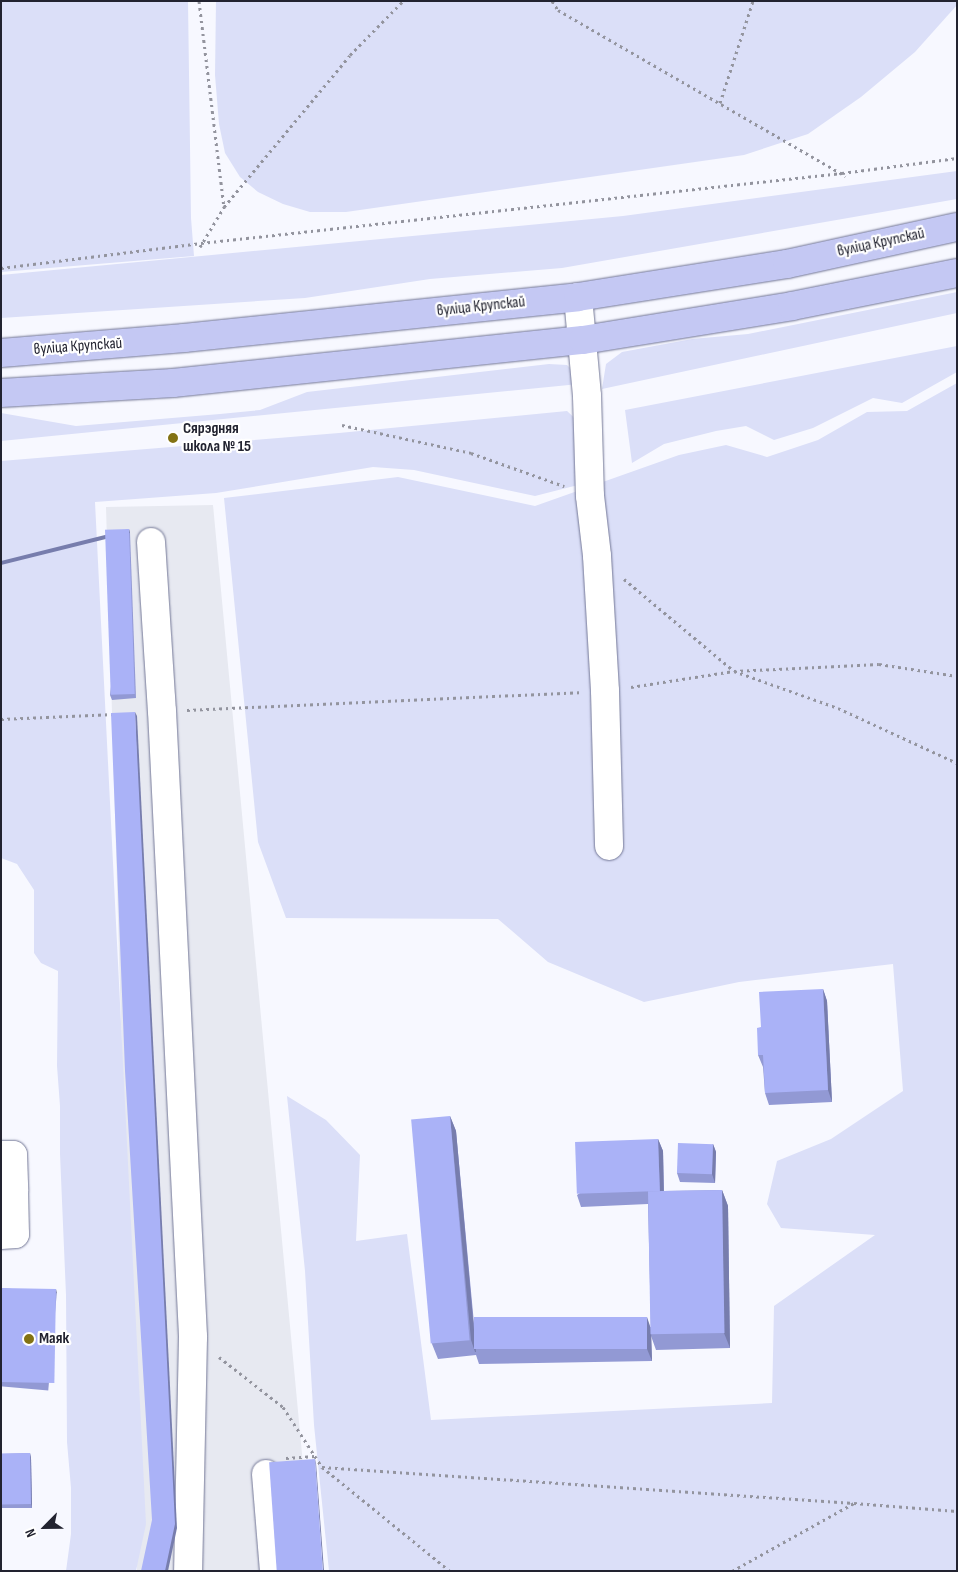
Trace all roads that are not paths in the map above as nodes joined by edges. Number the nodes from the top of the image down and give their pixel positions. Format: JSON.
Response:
{"nodes":[{"id":1,"x":957,"y":227,"type":"edge"},
{"id":2,"x":957,"y":273,"type":"edge"},
{"id":3,"x":578,"y":297,"type":"junction"},
{"id":4,"x":583,"y":340,"type":"junction"},
{"id":5,"x":1,"y":352,"type":"edge"},
{"id":6,"x":1,"y":393,"type":"edge"},
{"id":7,"x":150,"y":542,"type":"dead end"},
{"id":8,"x":609,"y":846,"type":"dead end"},
{"id":9,"x":1,"y":1155,"type":"edge"},
{"id":10,"x":6,"y":1208,"type":"edge"},
{"id":11,"x":266,"y":1474,"type":"dead end"},
{"id":12,"x":188,"y":1571,"type":"edge"},
{"id":13,"x":274,"y":1571,"type":"edge"}],
"edges":[{"from":1,"to":3,"type":"main road","name":"вуліца Крупскай"},
{"from":2,"to":4,"type":"main road"},
{"from":3,"to":4,"type":"lane"},
{"from":3,"to":5,"type":"main road","name":"вуліца Крупскай"},
{"from":4,"to":6,"type":"main road"},
{"from":4,"to":8,"type":"lane"},
{"from":7,"to":12,"type":"lane"},
{"from":9,"to":10,"type":"lane"},
{"from":11,"to":13,"type":"lane"}]}
